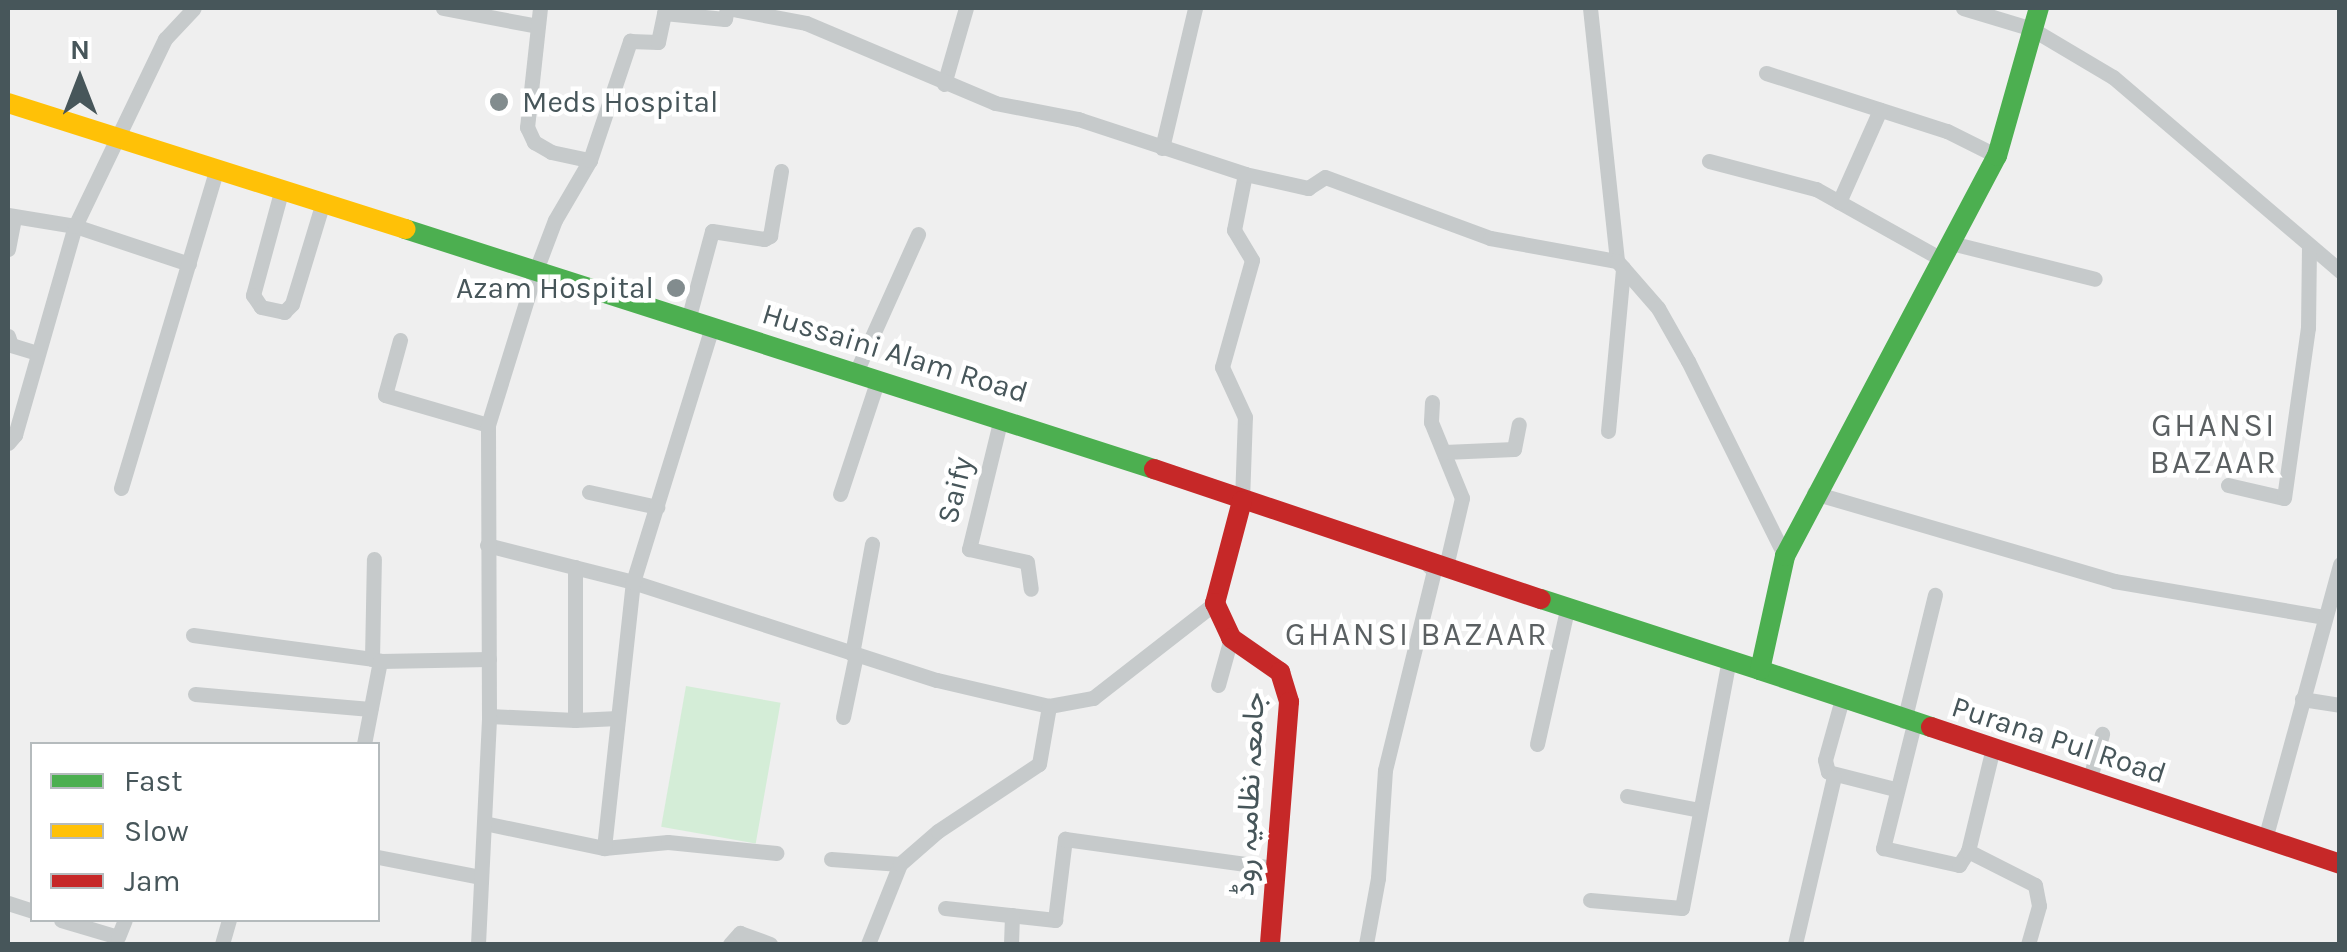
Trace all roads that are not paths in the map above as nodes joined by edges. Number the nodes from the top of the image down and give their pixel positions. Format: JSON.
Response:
{"nodes":[{"id":1,"x":194,"y":8,"type":"edge"},
{"id":2,"x":443,"y":8,"type":"edge"},
{"id":3,"x":540,"y":8,"type":"edge"},
{"id":4,"x":966,"y":8,"type":"edge"},
{"id":5,"x":1195,"y":8,"type":"edge"},
{"id":6,"x":1590,"y":8,"type":"edge"},
{"id":7,"x":1963,"y":8,"type":"edge"},
{"id":8,"x":2040,"y":8,"type":"edge"},
{"id":9,"x":809,"y":15,"type":"edge"},
{"id":10,"x":537,"y":26,"type":"junction"},
{"id":11,"x":2032,"y":29,"type":"junction"},
{"id":12,"x":1766,"y":73,"type":"dead end"},
{"id":13,"x":944,"y":84,"type":"junction"},
{"id":14,"x":8,"y":102,"type":"edge"},
{"id":15,"x":1880,"y":110,"type":"junction"},
{"id":16,"x":116,"y":136,"type":"junction"},
{"id":17,"x":1162,"y":148,"type":"junction"},
{"id":18,"x":1996,"y":156,"type":"junction"},
{"id":19,"x":590,"y":160,"type":"junction"},
{"id":20,"x":1709,"y":161,"type":"dead end"},
{"id":21,"x":782,"y":171,"type":"dead end"},
{"id":22,"x":216,"y":172,"type":"junction"},
{"id":23,"x":1245,"y":174,"type":"junction"},
{"id":24,"x":281,"y":192,"type":"junction"},
{"id":25,"x":1839,"y":202,"type":"junction"},
{"id":26,"x":322,"y":204,"type":"junction"},
{"id":27,"x":11,"y":216,"type":"edge"},
{"id":28,"x":75,"y":226,"type":"junction"},
{"id":29,"x":918,"y":234,"type":"dead end"},
{"id":30,"x":2309,"y":246,"type":"junction"},
{"id":31,"x":8,"y":250,"type":"edge"},
{"id":32,"x":1947,"y":251,"type":"junction"},
{"id":33,"x":189,"y":264,"type":"junction"},
{"id":34,"x":1620,"y":264,"type":"junction"},
{"id":35,"x":536,"y":270,"type":"junction"},
{"id":36,"x":2340,"y":272,"type":"edge"},
{"id":37,"x":2095,"y":278,"type":"dead end"},
{"id":38,"x":688,"y":320,"type":"junction"},
{"id":39,"x":712,"y":327,"type":"junction"},
{"id":40,"x":8,"y":336,"type":"edge"},
{"id":41,"x":400,"y":340,"type":"dead end"},
{"id":42,"x":36,"y":353,"type":"junction"},
{"id":43,"x":857,"y":370,"type":"junction"},
{"id":44,"x":878,"y":379,"type":"junction"},
{"id":45,"x":1432,"y":402,"type":"dead end"},
{"id":46,"x":1001,"y":418,"type":"junction"},
{"id":47,"x":1519,"y":424,"type":"dead end"},
{"id":48,"x":488,"y":425,"type":"junction"},
{"id":49,"x":1608,"y":431,"type":"dead end"},
{"id":50,"x":8,"y":443,"type":"edge"},
{"id":51,"x":1444,"y":452,"type":"junction"},
{"id":52,"x":2228,"y":485,"type":"dead end"},
{"id":53,"x":121,"y":488,"type":"dead end"},
{"id":54,"x":589,"y":492,"type":"dead end"},
{"id":55,"x":1814,"y":493,"type":"junction"},
{"id":56,"x":840,"y":494,"type":"dead end"},
{"id":57,"x":1242,"y":501,"type":"junction"},
{"id":58,"x":658,"y":507,"type":"junction"},
{"id":59,"x":872,"y":544,"type":"dead end"},
{"id":60,"x":487,"y":545,"type":"junction"},
{"id":61,"x":1420,"y":556,"type":"junction"},
{"id":62,"x":1784,"y":556,"type":"junction"},
{"id":63,"x":374,"y":558,"type":"dead end"},
{"id":64,"x":2340,"y":564,"type":"edge"},
{"id":65,"x":1446,"y":566,"type":"junction"},
{"id":66,"x":576,"y":567,"type":"junction"},
{"id":67,"x":633,"y":582,"type":"junction"},
{"id":68,"x":1031,"y":589,"type":"dead end"},
{"id":69,"x":1935,"y":595,"type":"dead end"},
{"id":70,"x":1216,"y":603,"type":"junction"},
{"id":71,"x":1568,"y":605,"type":"junction"},
{"id":72,"x":2326,"y":617,"type":"junction"},
{"id":73,"x":193,"y":636,"type":"dead end"},
{"id":74,"x":1231,"y":638,"type":"junction"},
{"id":75,"x":854,"y":654,"type":"junction"},
{"id":76,"x":489,"y":659,"type":"junction"},
{"id":77,"x":376,"y":660,"type":"junction"},
{"id":78,"x":1729,"y":660,"type":"junction"},
{"id":79,"x":1760,"y":670,"type":"junction"},
{"id":80,"x":1218,"y":684,"type":"dead end"},
{"id":81,"x":196,"y":694,"type":"dead end"},
{"id":82,"x":1842,"y":699,"type":"junction"},
{"id":83,"x":2302,"y":700,"type":"junction"},
{"id":84,"x":2340,"y":705,"type":"edge"},
{"id":85,"x":1049,"y":706,"type":"junction"},
{"id":86,"x":370,"y":709,"type":"junction"},
{"id":87,"x":489,"y":716,"type":"junction"},
{"id":88,"x":844,"y":717,"type":"dead end"},
{"id":89,"x":618,"y":718,"type":"junction"},
{"id":90,"x":575,"y":720,"type":"junction"},
{"id":91,"x":1909,"y":723,"type":"junction"},
{"id":92,"x":2102,"y":734,"type":"dead end"},
{"id":93,"x":364,"y":742,"type":"edge"},
{"id":94,"x":1537,"y":744,"type":"dead end"},
{"id":95,"x":1993,"y":748,"type":"junction"},
{"id":96,"x":1834,"y":776,"type":"junction"},
{"id":97,"x":2089,"y":782,"type":"junction"},
{"id":98,"x":1895,"y":789,"type":"junction"},
{"id":99,"x":1627,"y":796,"type":"dead end"},
{"id":100,"x":1700,"y":810,"type":"junction"},
{"id":101,"x":484,"y":823,"type":"junction"},
{"id":102,"x":2266,"y":839,"type":"junction"},
{"id":103,"x":604,"y":848,"type":"junction"},
{"id":104,"x":1968,"y":852,"type":"junction"},
{"id":105,"x":776,"y":854,"type":"dead end"},
{"id":106,"x":380,"y":857,"type":"edge"},
{"id":107,"x":831,"y":859,"type":"dead end"},
{"id":108,"x":900,"y":864,"type":"junction"},
{"id":109,"x":2340,"y":864,"type":"edge"},
{"id":110,"x":1275,"y":868,"type":"junction"},
{"id":111,"x":482,"y":876,"type":"junction"},
{"id":112,"x":1590,"y":900,"type":"dead end"},
{"id":113,"x":945,"y":908,"type":"dead end"},
{"id":114,"x":1012,"y":916,"type":"junction"},
{"id":115,"x":67,"y":922,"type":"edge"},
{"id":116,"x":117,"y":941,"type":"edge"},
{"id":117,"x":478,"y":944,"type":"edge"},
{"id":118,"x":730,"y":944,"type":"edge"},
{"id":119,"x":770,"y":944,"type":"edge"},
{"id":120,"x":868,"y":944,"type":"edge"},
{"id":121,"x":1011,"y":944,"type":"edge"},
{"id":122,"x":1270,"y":944,"type":"edge"},
{"id":123,"x":1366,"y":944,"type":"edge"},
{"id":124,"x":1795,"y":944,"type":"edge"},
{"id":125,"x":2028,"y":944,"type":"edge"}],
"edges":[{"from":1,"to":16,"type":"street"},
{"from":2,"to":10,"type":"street"},
{"from":3,"to":10,"type":"street"},
{"from":4,"to":13,"type":"street"},
{"from":5,"to":17,"type":"street"},
{"from":6,"to":34,"type":"street"},
{"from":7,"to":11,"type":"street"},
{"from":8,"to":11,"type":"main road"},
{"from":9,"to":13,"type":"street"},
{"from":9,"to":19,"type":"street"},
{"from":10,"to":19,"type":"street"},
{"from":11,"to":18,"type":"main road"},
{"from":11,"to":30,"type":"street"},
{"from":12,"to":15,"type":"street"},
{"from":13,"to":17,"type":"street"},
{"from":14,"to":16,"type":"main road","name":"Hussaini Alam Road"},
{"from":15,"to":18,"type":"street"},
{"from":15,"to":25,"type":"street"},
{"from":16,"to":22,"type":"main road","name":"Hussaini Alam Road"},
{"from":16,"to":28,"type":"street"},
{"from":17,"to":23,"type":"street"},
{"from":18,"to":32,"type":"main road"},
{"from":19,"to":35,"type":"street"},
{"from":20,"to":25,"type":"street"},
{"from":21,"to":38,"type":"street"},
{"from":22,"to":24,"type":"main road","name":"Hussaini Alam Road"},
{"from":22,"to":33,"type":"street"},
{"from":23,"to":34,"type":"street"},
{"from":23,"to":57,"type":"street"},
{"from":24,"to":26,"type":"main road","name":"Hussaini Alam Road"},
{"from":24,"to":26,"type":"street"},
{"from":25,"to":32,"type":"street"},
{"from":26,"to":35,"type":"main road","name":"Hussaini Alam Road"},
{"from":27,"to":28,"type":"street"},
{"from":27,"to":31,"type":"street"},
{"from":28,"to":33,"type":"street"},
{"from":28,"to":42,"type":"street"},
{"from":29,"to":43,"type":"street"},
{"from":30,"to":36,"type":"street"},
{"from":30,"to":52,"type":"street"},
{"from":32,"to":37,"type":"street"},
{"from":32,"to":55,"type":"main road"},
{"from":33,"to":53,"type":"street"},
{"from":34,"to":49,"type":"street"},
{"from":34,"to":62,"type":"street"},
{"from":35,"to":38,"type":"main road","name":"Hussaini Alam Road"},
{"from":35,"to":48,"type":"street"},
{"from":38,"to":39,"type":"main road","name":"Hussaini Alam Road"},
{"from":39,"to":43,"type":"main road","name":"Hussaini Alam Road"},
{"from":39,"to":58,"type":"street"},
{"from":40,"to":42,"type":"street"},
{"from":41,"to":48,"type":"street"},
{"from":42,"to":50,"type":"street"},
{"from":43,"to":44,"type":"main road","name":"Hussaini Alam Road"},
{"from":44,"to":46,"type":"main road","name":"Hussaini Alam Road"},
{"from":44,"to":56,"type":"street"},
{"from":45,"to":51,"type":"street"},
{"from":46,"to":57,"type":"main road","name":"Hussaini Alam Road"},
{"from":46,"to":68,"type":"street","name":"Saify"},
{"from":47,"to":51,"type":"street"},
{"from":48,"to":60,"type":"street"},
{"from":51,"to":65,"type":"street"},
{"from":54,"to":58,"type":"street"},
{"from":55,"to":62,"type":"main road"},
{"from":55,"to":72,"type":"street"},
{"from":57,"to":61,"type":"main road","name":"Hussaini Alam Road"},
{"from":57,"to":70,"type":"main road"},
{"from":58,"to":67,"type":"street"},
{"from":59,"to":75,"type":"street"},
{"from":60,"to":66,"type":"street"},
{"from":60,"to":76,"type":"street"},
{"from":61,"to":65,"type":"main road","name":"Hussaini Alam Road"},
{"from":61,"to":123,"type":"street"},
{"from":62,"to":79,"type":"main road"},
{"from":63,"to":77,"type":"street"},
{"from":64,"to":72,"type":"street"},
{"from":65,"to":71,"type":"main road","name":"Hussaini Alam Road"},
{"from":66,"to":67,"type":"street"},
{"from":66,"to":90,"type":"street"},
{"from":67,"to":75,"type":"street"},
{"from":67,"to":89,"type":"street"},
{"from":69,"to":91,"type":"street"},
{"from":70,"to":74,"type":"main road"},
{"from":70,"to":85,"type":"street"},
{"from":71,"to":78,"type":"main road","name":"Hussaini Alam Road"},
{"from":71,"to":94,"type":"street"},
{"from":72,"to":83,"type":"street"},
{"from":73,"to":77,"type":"street"},
{"from":74,"to":80,"type":"street"},
{"from":74,"to":110,"type":"main road","name":"جامعہ نظامیہ روڈ"},
{"from":75,"to":85,"type":"street"},
{"from":75,"to":88,"type":"street"},
{"from":76,"to":77,"type":"street"},
{"from":76,"to":87,"type":"street"},
{"from":77,"to":86,"type":"street"},
{"from":78,"to":79,"type":"main road","name":"Hussaini Alam Road"},
{"from":78,"to":100,"type":"street"},
{"from":79,"to":82,"type":"main road","name":"Purana Pul Road"},
{"from":81,"to":86,"type":"street"},
{"from":82,"to":91,"type":"main road","name":"Purana Pul Road"},
{"from":82,"to":96,"type":"street"},
{"from":83,"to":84,"type":"street"},
{"from":83,"to":102,"type":"street"},
{"from":85,"to":108,"type":"street"},
{"from":86,"to":93,"type":"street"},
{"from":87,"to":90,"type":"street"},
{"from":87,"to":101,"type":"street"},
{"from":89,"to":90,"type":"street"},
{"from":89,"to":103,"type":"street"},
{"from":91,"to":95,"type":"main road","name":"Purana Pul Road"},
{"from":91,"to":98,"type":"street"},
{"from":92,"to":97,"type":"street"},
{"from":95,"to":97,"type":"main road","name":"Purana Pul Road"},
{"from":95,"to":104,"type":"street"},
{"from":96,"to":98,"type":"street"},
{"from":96,"to":124,"type":"street"},
{"from":97,"to":102,"type":"main road","name":"Purana Pul Road"},
{"from":98,"to":104,"type":"street"},
{"from":99,"to":100,"type":"street"},
{"from":100,"to":112,"type":"street"},
{"from":101,"to":103,"type":"street"},
{"from":101,"to":111,"type":"street"},
{"from":102,"to":109,"type":"main road","name":"Purana Pul Road"},
{"from":103,"to":105,"type":"street"},
{"from":104,"to":125,"type":"street"},
{"from":106,"to":111,"type":"street"},
{"from":107,"to":108,"type":"street"},
{"from":108,"to":120,"type":"street"},
{"from":110,"to":114,"type":"street"},
{"from":110,"to":122,"type":"main road","name":"جامعہ نظامیہ روڈ"},
{"from":111,"to":117,"type":"street"},
{"from":113,"to":114,"type":"street"},
{"from":114,"to":121,"type":"street"},
{"from":115,"to":116,"type":"street"},
{"from":118,"to":119,"type":"street"}]}
